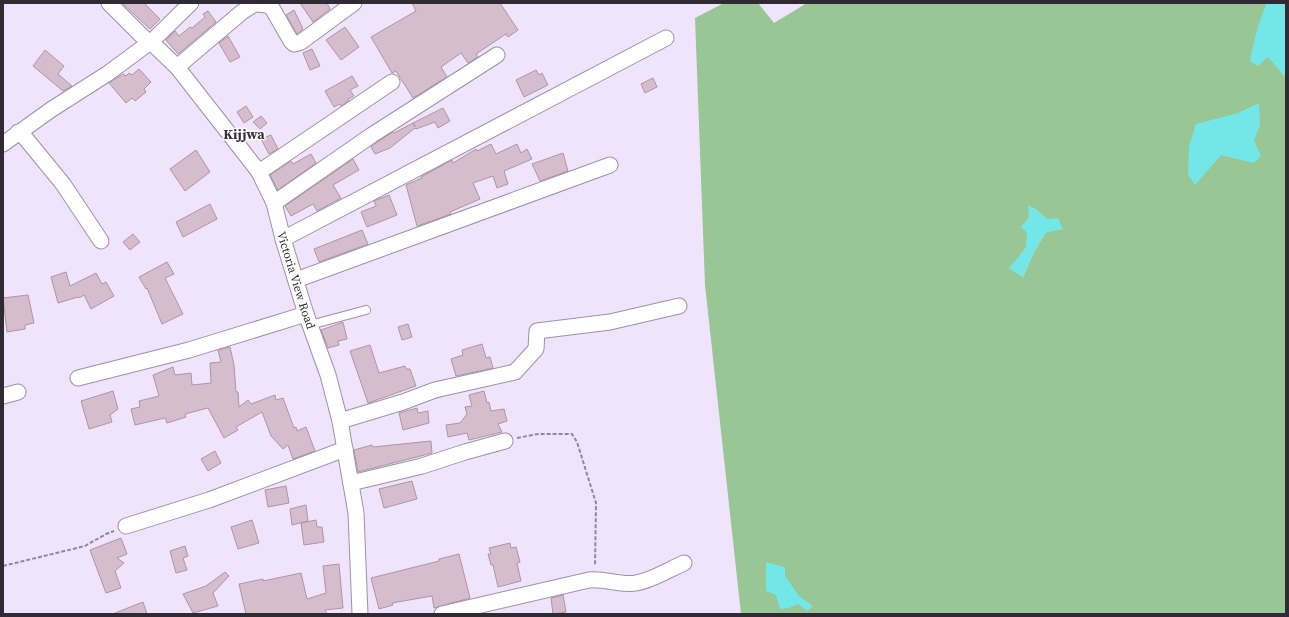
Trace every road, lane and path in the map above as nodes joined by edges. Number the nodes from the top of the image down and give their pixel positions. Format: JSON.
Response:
{"nodes":[{"id":1,"x":109,"y":3,"type":"edge"},
{"id":2,"x":191,"y":3,"type":"edge"},
{"id":3,"x":354,"y":3,"type":"edge"},
{"id":4,"x":666,"y":38,"type":"dead end"},
{"id":5,"x":150,"y":42,"type":"junction"},
{"id":6,"x":496,"y":55,"type":"dead end"},
{"id":7,"x":177,"y":67,"type":"junction"},
{"id":8,"x":392,"y":82,"type":"dead end"},
{"id":9,"x":18,"y":132,"type":"junction"},
{"id":10,"x":3,"y":144,"type":"edge"},
{"id":11,"x":610,"y":165,"type":"dead end"},
{"id":12,"x":259,"y":172,"type":"junction"},
{"id":13,"x":274,"y":203,"type":"junction"},
{"id":14,"x":283,"y":239,"type":"junction"},
{"id":15,"x":101,"y":241,"type":"dead end"},
{"id":16,"x":296,"y":280,"type":"junction"},
{"id":17,"x":679,"y":306,"type":"dead end"},
{"id":18,"x":366,"y":310,"type":"dead end"},
{"id":19,"x":308,"y":320,"type":"junction"},
{"id":20,"x":78,"y":378,"type":"dead end"},
{"id":21,"x":18,"y":392,"type":"dead end"},
{"id":22,"x":3,"y":396,"type":"edge"},
{"id":23,"x":340,"y":421,"type":"junction"},
{"id":24,"x":504,"y":441,"type":"joint"},
{"id":25,"x":345,"y":449,"type":"junction"},
{"id":26,"x":351,"y":483,"type":"junction"},
{"id":27,"x":126,"y":526,"type":"joint"},
{"id":28,"x":684,"y":563,"type":"dead end"},
{"id":29,"x":3,"y":566,"type":"edge"},
{"id":30,"x":594,"y":579,"type":"junction"},
{"id":31,"x":360,"y":614,"type":"edge"},
{"id":32,"x":442,"y":614,"type":"edge"}],
"edges":[{"from":1,"to":5,"type":"street","name":"Victoria View Road"},
{"from":2,"to":5,"type":"street"},
{"from":3,"to":7,"type":"street"},
{"from":4,"to":14,"type":"street"},
{"from":5,"to":7,"type":"street","name":"Victoria View Road"},
{"from":5,"to":9,"type":"street"},
{"from":6,"to":13,"type":"street"},
{"from":7,"to":12,"type":"street","name":"Victoria View Road"},
{"from":8,"to":12,"type":"street"},
{"from":9,"to":10,"type":"street"},
{"from":9,"to":15,"type":"street"},
{"from":11,"to":16,"type":"street"},
{"from":12,"to":13,"type":"street","name":"Victoria View Road"},
{"from":13,"to":14,"type":"street","name":"Victoria View Road"},
{"from":14,"to":16,"type":"street","name":"Victoria View Road"},
{"from":16,"to":19,"type":"street","name":"Victoria View Road"},
{"from":17,"to":23,"type":"street"},
{"from":18,"to":19,"type":"lane"},
{"from":19,"to":20,"type":"street"},
{"from":19,"to":23,"type":"street","name":"Victoria View Road"},
{"from":21,"to":22,"type":"street"},
{"from":23,"to":25,"type":"street","name":"Victoria View Road"},
{"from":24,"to":26,"type":"street"},
{"from":24,"to":30,"type":"path"},
{"from":25,"to":26,"type":"street","name":"Victoria View Road"},
{"from":25,"to":27,"type":"street"},
{"from":26,"to":31,"type":"street","name":"Victoria View Road"},
{"from":27,"to":29,"type":"path"},
{"from":28,"to":30,"type":"street"},
{"from":30,"to":32,"type":"street"}]}
